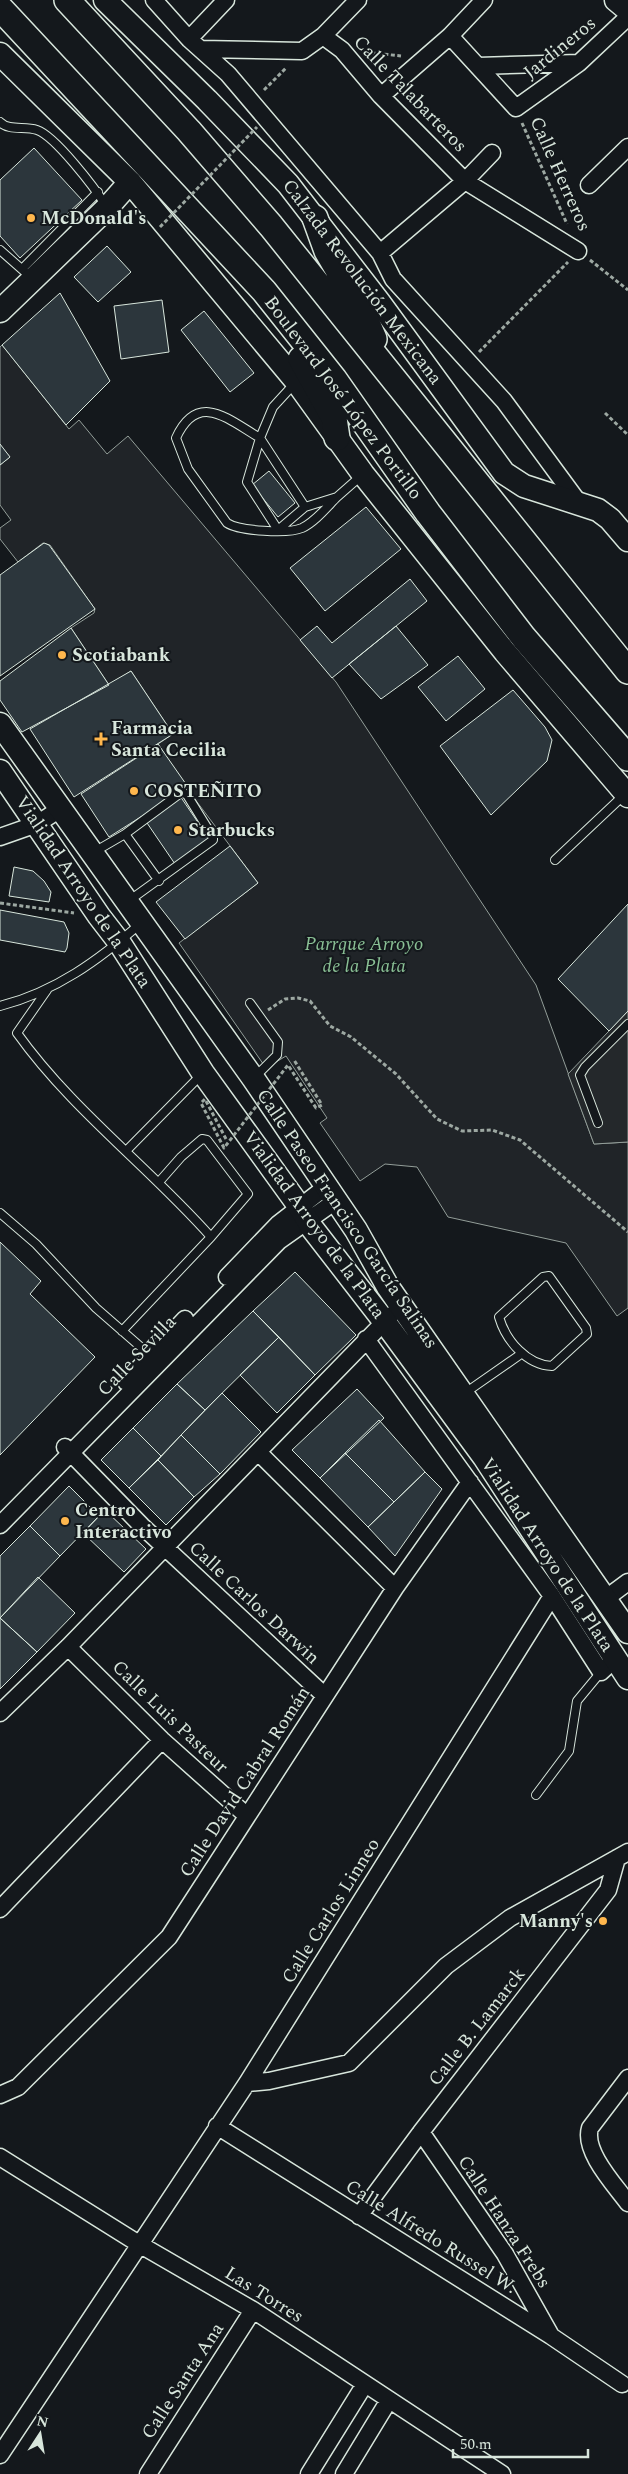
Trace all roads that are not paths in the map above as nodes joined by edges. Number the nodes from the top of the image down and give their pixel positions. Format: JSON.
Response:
{"nodes":[{"id":1,"x":66,"y":0,"type":"edge"},
{"id":2,"x":105,"y":0,"type":"edge"},
{"id":3,"x":154,"y":0,"type":"edge"},
{"id":4,"x":226,"y":0,"type":"edge"},
{"id":5,"x":358,"y":0,"type":"edge"},
{"id":6,"x":484,"y":0,"type":"edge"},
{"id":7,"x":616,"y":0,"type":"edge"},
{"id":8,"x":0,"y":8,"type":"edge"},
{"id":9,"x":628,"y":10,"type":"edge"},
{"id":10,"x":628,"y":17,"type":"edge"},
{"id":11,"x":323,"y":36,"type":"junction"},
{"id":12,"x":450,"y":36,"type":"junction"},
{"id":13,"x":195,"y":44,"type":"junction"},
{"id":14,"x":0,"y":54,"type":"edge"},
{"id":15,"x":579,"y":63,"type":"junction"},
{"id":16,"x":478,"y":66,"type":"junction"},
{"id":17,"x":381,"y":96,"type":"junction"},
{"id":18,"x":0,"y":122,"type":"edge"},
{"id":19,"x":628,"y":147,"type":"edge"},
{"id":20,"x":492,"y":153,"type":"dead end"},
{"id":21,"x":465,"y":181,"type":"junction"},
{"id":22,"x":130,"y":182,"type":"junction"},
{"id":23,"x":589,"y":185,"type":"dead end"},
{"id":24,"x":102,"y":200,"type":"junction"},
{"id":25,"x":315,"y":218,"type":"junction"},
{"id":26,"x":0,"y":250,"type":"edge"},
{"id":27,"x":578,"y":250,"type":"road end"},
{"id":28,"x":380,"y":253,"type":"junction"},
{"id":29,"x":27,"y":273,"type":"junction"},
{"id":30,"x":264,"y":291,"type":"junction"},
{"id":31,"x":0,"y":311,"type":"edge"},
{"id":32,"x":386,"y":366,"type":"junction"},
{"id":33,"x":296,"y":381,"type":"junction"},
{"id":34,"x":260,"y":438,"type":"junction"},
{"id":35,"x":337,"y":438,"type":"junction"},
{"id":36,"x":363,"y":474,"type":"junction"},
{"id":37,"x":337,"y":497,"type":"junction"},
{"id":38,"x":579,"y":503,"type":"junction"},
{"id":39,"x":305,"y":508,"type":"junction"},
{"id":40,"x":278,"y":530,"type":"junction"},
{"id":41,"x":628,"y":540,"type":"edge"},
{"id":42,"x":628,"y":671,"type":"edge"},
{"id":43,"x":0,"y":724,"type":"edge"},
{"id":44,"x":628,"y":758,"type":"edge"},
{"id":45,"x":0,"y":772,"type":"edge"},
{"id":46,"x":627,"y":795,"type":"edge"},
{"id":47,"x":60,"y":809,"type":"junction"},
{"id":48,"x":36,"y":824,"type":"junction"},
{"id":49,"x":125,"y":834,"type":"junction"},
{"id":50,"x":0,"y":837,"type":"edge"},
{"id":51,"x":93,"y":852,"type":"junction"},
{"id":52,"x":555,"y":860,"type":"dead end"},
{"id":53,"x":158,"y":881,"type":"junction"},
{"id":54,"x":128,"y":902,"type":"junction"},
{"id":55,"x":142,"y":922,"type":"junction"},
{"id":56,"x":119,"y":942,"type":"junction"},
{"id":57,"x":47,"y":990,"type":"junction"},
{"id":58,"x":250,"y":1004,"type":"dead end"},
{"id":59,"x":0,"y":1006,"type":"edge"},
{"id":60,"x":628,"y":1024,"type":"edge"},
{"id":61,"x":203,"y":1073,"type":"junction"},
{"id":62,"x":253,"y":1078,"type":"junction"},
{"id":63,"x":598,"y":1123,"type":"dead end"},
{"id":64,"x":126,"y":1151,"type":"junction"},
{"id":65,"x":159,"y":1182,"type":"junction"},
{"id":66,"x":332,"y":1193,"type":"junction"},
{"id":67,"x":0,"y":1213,"type":"edge"},
{"id":68,"x":304,"y":1214,"type":"junction"},
{"id":69,"x":211,"y":1237,"type":"junction"},
{"id":70,"x":401,"y":1306,"type":"junction"},
{"id":71,"x":384,"y":1321,"type":"junction"},
{"id":72,"x":122,"y":1331,"type":"junction"},
{"id":73,"x":366,"y":1339,"type":"junction"},
{"id":74,"x":521,"y":1354,"type":"junction"},
{"id":75,"x":154,"y":1359,"type":"junction"},
{"id":76,"x":455,"y":1400,"type":"junction"},
{"id":77,"x":68,"y":1450,"type":"junction"},
{"id":78,"x":258,"y":1452,"type":"junction"},
{"id":79,"x":470,"y":1482,"type":"junction"},
{"id":80,"x":0,"y":1510,"type":"edge"},
{"id":81,"x":0,"y":1525,"type":"edge"},
{"id":82,"x":166,"y":1547,"type":"junction"},
{"id":83,"x":628,"y":1582,"type":"edge"},
{"id":84,"x":394,"y":1588,"type":"junction"},
{"id":85,"x":552,"y":1596,"type":"junction"},
{"id":86,"x":605,"y":1599,"type":"junction"},
{"id":87,"x":628,"y":1632,"type":"edge"},
{"id":88,"x":68,"y":1647,"type":"junction"},
{"id":89,"x":608,"y":1665,"type":"junction"},
{"id":90,"x":628,"y":1678,"type":"edge"},
{"id":91,"x":325,"y":1696,"type":"junction"},
{"id":92,"x":0,"y":1713,"type":"edge"},
{"id":93,"x":162,"y":1740,"type":"junction"},
{"id":94,"x":536,"y":1796,"type":"dead end"},
{"id":95,"x":246,"y":1816,"type":"junction"},
{"id":96,"x":623,"y":1855,"type":"edge"},
{"id":97,"x":0,"y":1908,"type":"edge"},
{"id":98,"x":628,"y":2078,"type":"edge"},
{"id":99,"x":247,"y":2084,"type":"junction"},
{"id":100,"x":0,"y":2095,"type":"edge"},
{"id":101,"x":217,"y":2126,"type":"junction"},
{"id":102,"x":421,"y":2132,"type":"junction"},
{"id":103,"x":0,"y":2157,"type":"edge"},
{"id":104,"x":628,"y":2203,"type":"edge"},
{"id":105,"x":359,"y":2216,"type":"junction"},
{"id":106,"x":139,"y":2244,"type":"junction"},
{"id":107,"x":253,"y":2310,"type":"junction"},
{"id":108,"x":551,"y":2336,"type":"junction"},
{"id":109,"x":365,"y":2384,"type":"junction"},
{"id":110,"x":622,"y":2384,"type":"dead end"},
{"id":111,"x":389,"y":2400,"type":"junction"},
{"id":112,"x":0,"y":2455,"type":"edge"},
{"id":113,"x":148,"y":2474,"type":"edge"},
{"id":114,"x":309,"y":2474,"type":"edge"},
{"id":115,"x":344,"y":2474,"type":"edge"},
{"id":116,"x":502,"y":2474,"type":"edge"}],
"edges":[{"from":1,"to":32,"type":"main road"},
{"from":2,"to":25,"type":"main road","name":"Calzada Revolución Mexicana"},
{"from":3,"to":13,"type":"street"},
{"from":4,"to":13,"type":"street"},
{"from":5,"to":11,"type":"street"},
{"from":6,"to":12,"type":"street"},
{"from":7,"to":9,"type":"main road"},
{"from":8,"to":30,"type":"main road","name":"Boulevard José López Portillo"},
{"from":10,"to":15,"type":"street","name":"Jardineros"},
{"from":11,"to":13,"type":"street"},
{"from":11,"to":17,"type":"street","name":"Calle Talabarteros"},
{"from":12,"to":16,"type":"street"},
{"from":12,"to":17,"type":"street"},
{"from":13,"to":28,"type":"street"},
{"from":14,"to":22,"type":"main road"},
{"from":15,"to":16,"type":"street"},
{"from":15,"to":16,"type":"street","name":"Jardineros"},
{"from":17,"to":21,"type":"street","name":"Calle Talabarteros"},
{"from":18,"to":24,"type":"lane"},
{"from":19,"to":23,"type":"street"},
{"from":20,"to":21,"type":"street"},
{"from":21,"to":27,"type":"street","name":"Calle Talabarteros"},
{"from":21,"to":28,"type":"street"},
{"from":22,"to":24,"type":"main road"},
{"from":22,"to":33,"type":"main road"},
{"from":24,"to":29,"type":"main road"},
{"from":25,"to":32,"type":"main road"},
{"from":25,"to":38,"type":"main road","name":"Calzada Revolución Mexicana"},
{"from":26,"to":29,"type":"lane"},
{"from":28,"to":38,"type":"street"},
{"from":29,"to":31,"type":"main road"},
{"from":30,"to":35,"type":"main road"},
{"from":30,"to":44,"type":"main road","name":"Boulevard José López Portillo"},
{"from":32,"to":42,"type":"main road"},
{"from":33,"to":34,"type":"lane"},
{"from":33,"to":35,"type":"main road"},
{"from":34,"to":39,"type":"lane"},
{"from":34,"to":40,"type":"lane"},
{"from":34,"to":40,"type":"lane"},
{"from":35,"to":36,"type":"main road"},
{"from":36,"to":37,"type":"lane"},
{"from":36,"to":46,"type":"main road"},
{"from":37,"to":39,"type":"lane"},
{"from":37,"to":40,"type":"lane"},
{"from":38,"to":41,"type":"main road","name":"Calzada Revolución Mexicana"},
{"from":39,"to":40,"type":"lane"},
{"from":43,"to":47,"type":"main road","name":"Calle Paseo Francisco García Salinas"},
{"from":45,"to":48,"type":"main road","name":"Vialidad Arroyo de la Plata"},
{"from":46,"to":52,"type":"lane"},
{"from":47,"to":48,"type":"street"},
{"from":47,"to":51,"type":"main road","name":"Calle Paseo Francisco García Salinas"},
{"from":48,"to":50,"type":"street"},
{"from":48,"to":56,"type":"main road","name":"Vialidad Arroyo de la Plata"},
{"from":49,"to":51,"type":"lane"},
{"from":49,"to":53,"type":"lane"},
{"from":49,"to":53,"type":"lane"},
{"from":51,"to":54,"type":"main road","name":"Calle Paseo Francisco García Salinas"},
{"from":53,"to":54,"type":"lane"},
{"from":54,"to":55,"type":"main road","name":"Calle Paseo Francisco García Salinas"},
{"from":55,"to":56,"type":"lane"},
{"from":55,"to":62,"type":"main road","name":"Calle Paseo Francisco García Salinas"},
{"from":56,"to":57,"type":"lane"},
{"from":56,"to":61,"type":"main road","name":"Vialidad Arroyo de la Plata"},
{"from":57,"to":59,"type":"lane"},
{"from":57,"to":64,"type":"lane"},
{"from":58,"to":62,"type":"lane"},
{"from":60,"to":63,"type":"lane"},
{"from":61,"to":64,"type":"lane"},
{"from":61,"to":68,"type":"main road","name":"Vialidad Arroyo de la Plata"},
{"from":62,"to":66,"type":"main road","name":"Calle Paseo Francisco García Salinas"},
{"from":64,"to":65,"type":"lane"},
{"from":65,"to":69,"type":"lane"},
{"from":65,"to":69,"type":"lane"},
{"from":66,"to":68,"type":"street","name":"Calle Sevilla"},
{"from":66,"to":70,"type":"main road","name":"Calle Paseo Francisco García Salinas"},
{"from":67,"to":72,"type":"lane"},
{"from":68,"to":71,"type":"main road","name":"Vialidad Arroyo de la Plata"},
{"from":68,"to":75,"type":"street","name":"Calle Sevilla"},
{"from":69,"to":72,"type":"lane"},
{"from":70,"to":71,"type":"street"},
{"from":70,"to":76,"type":"main road","name":"Calle Paseo Francisco García Salinas"},
{"from":71,"to":73,"type":"street"},
{"from":71,"to":76,"type":"main road","name":"Vialidad Arroyo de la Plata"},
{"from":72,"to":75,"type":"lane"},
{"from":73,"to":78,"type":"street"},
{"from":73,"to":79,"type":"street"},
{"from":74,"to":74,"type":"lane"},
{"from":74,"to":76,"type":"lane"},
{"from":75,"to":77,"type":"street","name":"Calle Sevilla"},
{"from":76,"to":86,"type":"main road","name":"Calle Paseo Francisco García Salinas"},
{"from":76,"to":89,"type":"main road","name":"Vialidad Arroyo de la Plata"},
{"from":77,"to":80,"type":"street","name":"Calle Sevilla"},
{"from":77,"to":81,"type":"street","name":"Calle Sevilla"},
{"from":77,"to":82,"type":"street","name":"Calle Carlos Darwin"},
{"from":78,"to":82,"type":"street"},
{"from":78,"to":84,"type":"street"},
{"from":79,"to":84,"type":"street","name":"Calle David Cabral Román"},
{"from":79,"to":85,"type":"street"},
{"from":82,"to":88,"type":"street"},
{"from":82,"to":91,"type":"street","name":"Calle Carlos Darwin"},
{"from":83,"to":86,"type":"street"},
{"from":84,"to":91,"type":"street","name":"Calle David Cabral Román"},
{"from":85,"to":89,"type":"street"},
{"from":85,"to":99,"type":"street","name":"Calle Carlos Linneo"},
{"from":86,"to":87,"type":"main road","name":"Calle Paseo Francisco García Salinas"},
{"from":88,"to":92,"type":"street"},
{"from":88,"to":93,"type":"street","name":"Calle Luis Pasteur"},
{"from":89,"to":90,"type":"main road","name":"Vialidad Arroyo de la Plata"},
{"from":89,"to":94,"type":"lane"},
{"from":91,"to":95,"type":"street","name":"Calle David Cabral Román"},
{"from":93,"to":95,"type":"street","name":"Calle Luis Pasteur"},
{"from":93,"to":97,"type":"street"},
{"from":95,"to":100,"type":"street","name":"Calle David Cabral Román"},
{"from":96,"to":99,"type":"street"},
{"from":96,"to":102,"type":"street","name":"Calle B. Lamarck"},
{"from":98,"to":104,"type":"street"},
{"from":99,"to":101,"type":"street","name":"Calle Carlos Linneo"},
{"from":101,"to":105,"type":"street","name":"Calle Alfredo Russel W."},
{"from":101,"to":106,"type":"street","name":"Calle Carlos Linneo"},
{"from":102,"to":105,"type":"street","name":"Calle B. Lamarck"},
{"from":102,"to":108,"type":"street","name":"Calle Hanza Frebs"},
{"from":103,"to":106,"type":"street","name":"Las Torres"},
{"from":105,"to":108,"type":"street","name":"Calle Alfredo Russel W."},
{"from":106,"to":107,"type":"street","name":"Las Torres"},
{"from":106,"to":112,"type":"street","name":"Calle Carlos Linneo"},
{"from":107,"to":109,"type":"street","name":"Las Torres"},
{"from":107,"to":113,"type":"street","name":"Calle Santa Ana"},
{"from":108,"to":110,"type":"street","name":"Calle Alfredo Russel W."},
{"from":109,"to":111,"type":"street","name":"Las Torres"},
{"from":109,"to":114,"type":"street"},
{"from":111,"to":115,"type":"street"},
{"from":111,"to":116,"type":"street","name":"Las Torres"}]}
